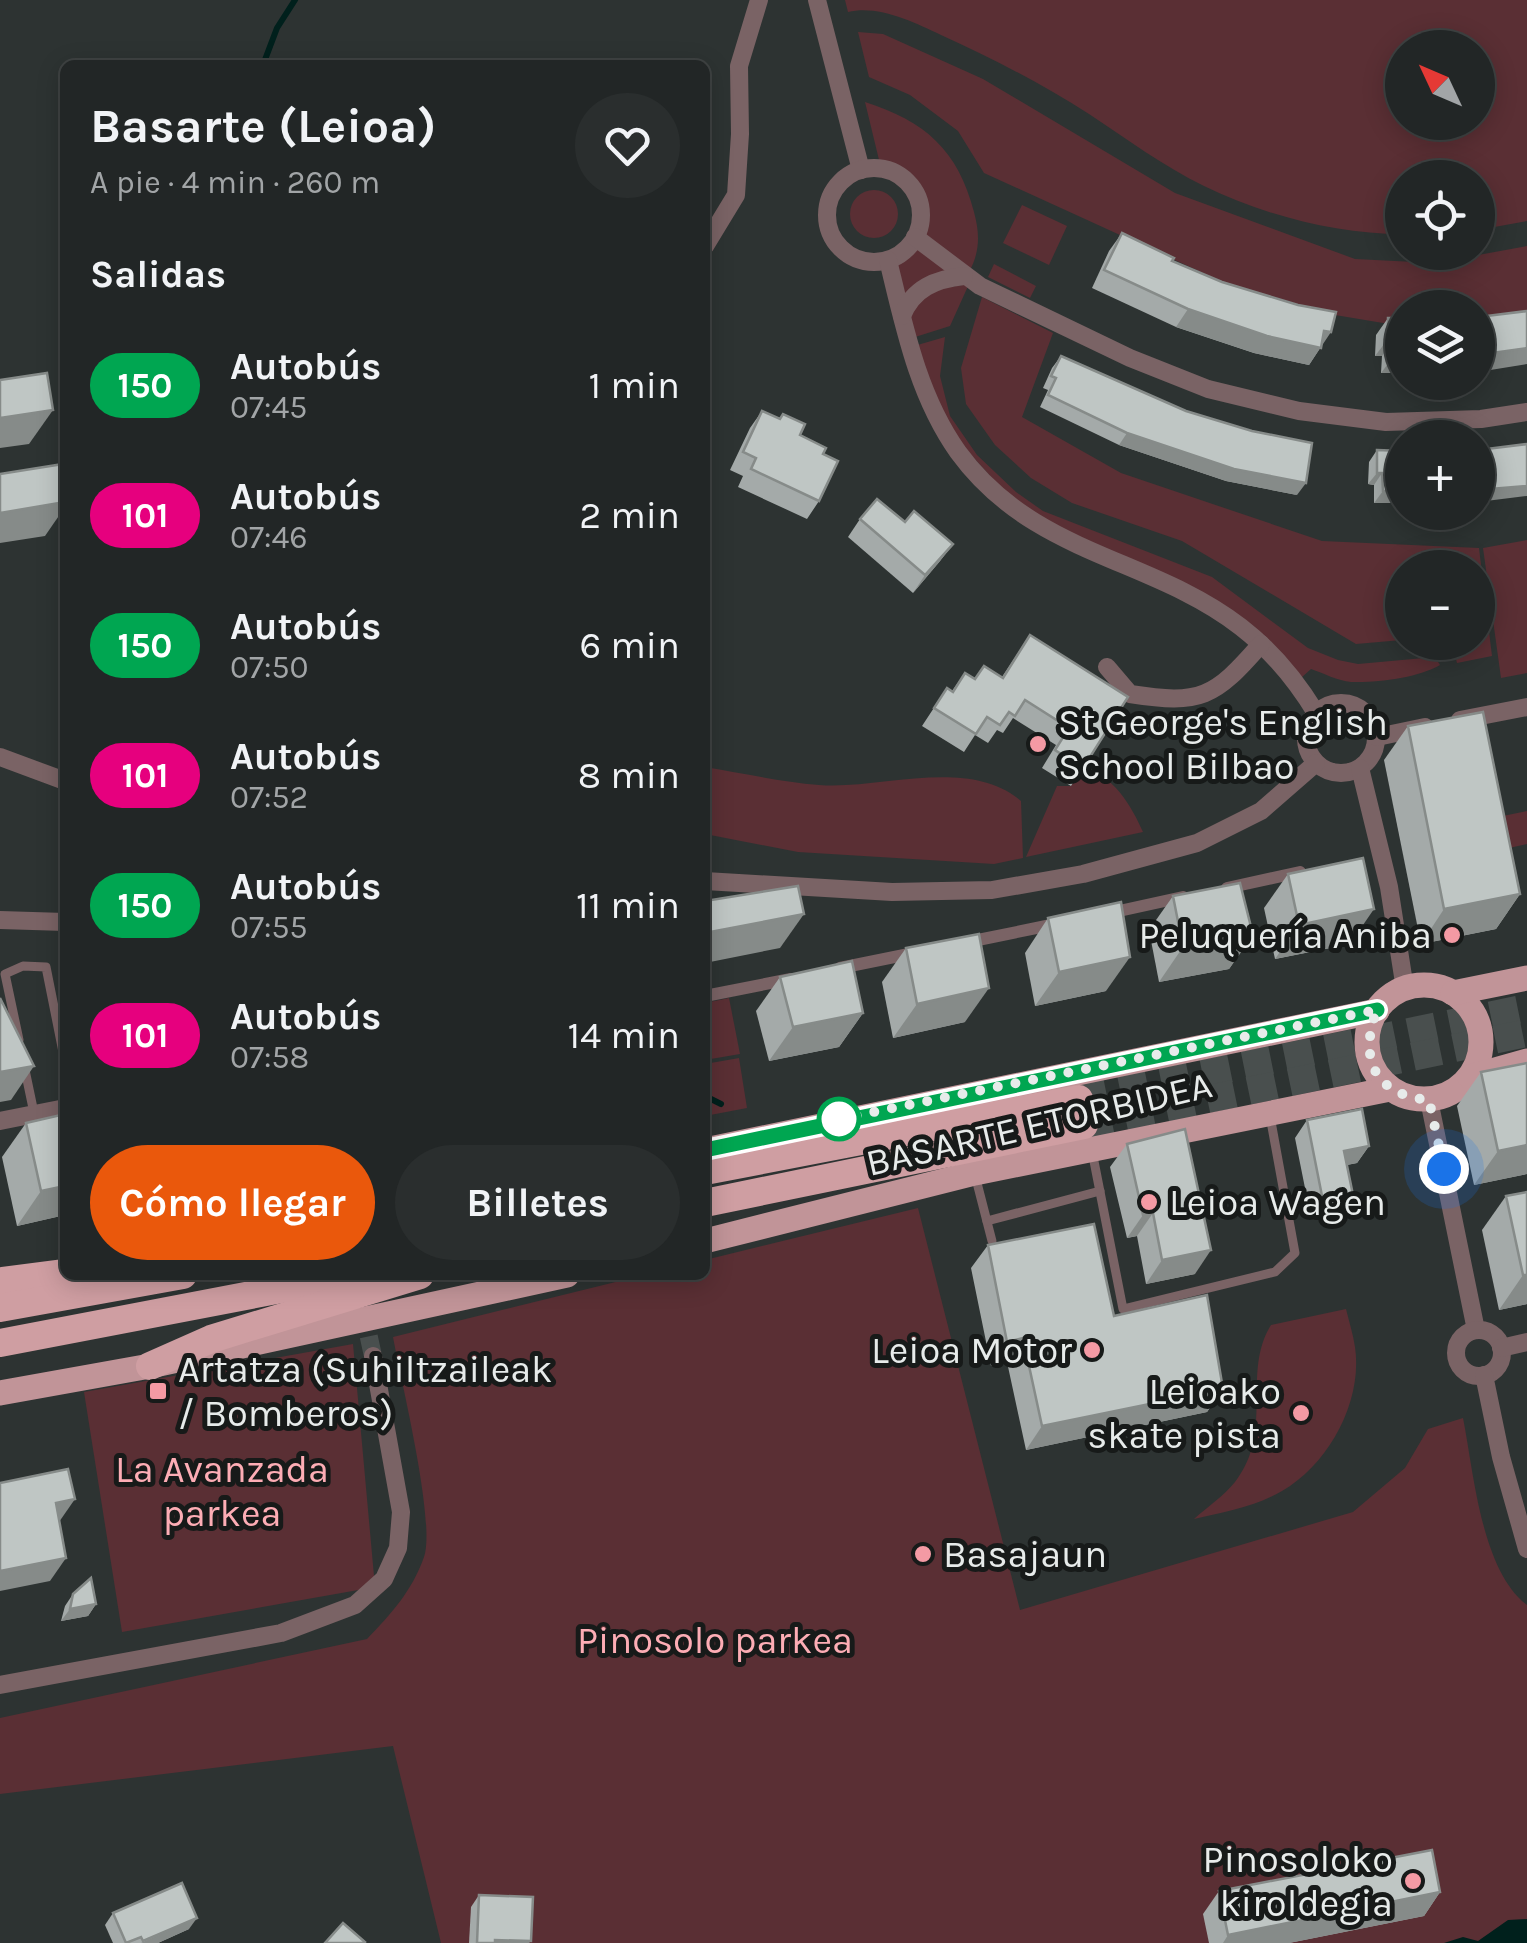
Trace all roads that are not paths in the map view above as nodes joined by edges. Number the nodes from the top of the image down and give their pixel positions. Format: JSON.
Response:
{"nodes":[{"id":1,"x":759,"y":0,"type":"edge"},
{"id":2,"x":817,"y":0,"type":"edge"},
{"id":3,"x":860,"y":170,"type":"junction"},
{"id":4,"x":916,"y":237,"type":"junction"},
{"id":5,"x":710,"y":238,"type":"edge"},
{"id":6,"x":888,"y":260,"type":"junction"},
{"id":7,"x":964,"y":276,"type":"junction"},
{"id":8,"x":902,"y":316,"type":"junction"},
{"id":9,"x":1527,"y":412,"type":"edge"},
{"id":10,"x":1261,"y":644,"type":"junction"},
{"id":11,"x":1106,"y":667,"type":"dead end"},
{"id":12,"x":1527,"y":706,"type":"edge"},
{"id":13,"x":1316,"y":713,"type":"junction"},
{"id":14,"x":1376,"y":737,"type":"junction"},
{"id":15,"x":0,"y":757,"type":"edge"},
{"id":16,"x":1316,"y":764,"type":"junction"},
{"id":17,"x":1360,"y":768,"type":"junction"},
{"id":18,"x":60,"y":780,"type":"edge"},
{"id":19,"x":1323,"y":868,"type":"edge"},
{"id":20,"x":710,"y":881,"type":"edge"},
{"id":21,"x":1090,"y":917,"type":"edge"},
{"id":22,"x":0,"y":920,"type":"edge"},
{"id":23,"x":1070,"y":921,"type":"edge"},
{"id":24,"x":60,"y":922,"type":"edge"},
{"id":25,"x":954,"y":945,"type":"edge"},
{"id":26,"x":935,"y":949,"type":"edge"},
{"id":27,"x":820,"y":973,"type":"edge"},
{"id":28,"x":801,"y":976,"type":"edge"},
{"id":29,"x":1527,"y":978,"type":"edge"},
{"id":30,"x":1405,"y":989,"type":"junction"},
{"id":31,"x":1452,"y":993,"type":"junction"},
{"id":32,"x":710,"y":995,"type":"edge"},
{"id":33,"x":1377,"y":1010,"type":"junction"},
{"id":34,"x":60,"y":1037,"type":"edge"},
{"id":35,"x":20,"y":1048,"type":"edge"},
{"id":36,"x":1527,"y":1061,"type":"edge"},
{"id":37,"x":24,"y":1066,"type":"edge"},
{"id":38,"x":1470,"y":1077,"type":"junction"},
{"id":39,"x":1390,"y":1089,"type":"junction"},
{"id":40,"x":1429,"y":1100,"type":"junction"},
{"id":41,"x":60,"y":1109,"type":"edge"},
{"id":42,"x":1269,"y":1112,"type":"junction"},
{"id":43,"x":34,"y":1114,"type":"junction"},
{"id":44,"x":0,"y":1121,"type":"edge"},
{"id":45,"x":1085,"y":1124,"type":"junction"},
{"id":46,"x":710,"y":1149,"type":"edge"},
{"id":47,"x":710,"y":1170,"type":"edge"},
{"id":48,"x":975,"y":1173,"type":"junction"},
{"id":49,"x":1100,"y":1191,"type":"junction"},
{"id":50,"x":710,"y":1202,"type":"edge"},
{"id":51,"x":987,"y":1221,"type":"junction"},
{"id":52,"x":710,"y":1241,"type":"edge"},
{"id":53,"x":992,"y":1242,"type":"edge"},
{"id":54,"x":60,"y":1274,"type":"edge"},
{"id":55,"x":122,"y":1280,"type":"edge"},
{"id":56,"x":329,"y":1280,"type":"edge"},
{"id":57,"x":404,"y":1280,"type":"edge"},
{"id":58,"x":544,"y":1280,"type":"edge"},
{"id":59,"x":1,"y":1290,"type":"edge"},
{"id":60,"x":1476,"y":1330,"type":"junction"},
{"id":61,"x":1527,"y":1342,"type":"edge"},
{"id":62,"x":0,"y":1343,"type":"edge"},
{"id":63,"x":1501,"y":1348,"type":"junction"},
{"id":64,"x":374,"y":1356,"type":"tunnel mouth"},
{"id":65,"x":150,"y":1366,"type":"junction"},
{"id":66,"x":1484,"y":1376,"type":"junction"},
{"id":67,"x":0,"y":1393,"type":"edge"},
{"id":68,"x":1527,"y":1549,"type":"edge"},
{"id":69,"x":0,"y":1685,"type":"edge"}],
"edges":[{"from":1,"to":5,"type":"street"},
{"from":2,"to":3,"type":"street"},
{"from":3,"to":4,"type":"street"},
{"from":3,"to":6,"type":"street"},
{"from":4,"to":6,"type":"street"},
{"from":4,"to":7,"type":"street"},
{"from":6,"to":8,"type":"street"},
{"from":7,"to":8,"type":"street"},
{"from":7,"to":9,"type":"street"},
{"from":8,"to":10,"type":"street"},
{"from":10,"to":11,"type":"street"},
{"from":10,"to":13,"type":"street"},
{"from":12,"to":14,"type":"street"},
{"from":13,"to":14,"type":"street"},
{"from":13,"to":16,"type":"street"},
{"from":14,"to":17,"type":"street"},
{"from":15,"to":18,"type":"street"},
{"from":16,"to":17,"type":"street"},
{"from":16,"to":20,"type":"street"},
{"from":17,"to":30,"type":"street"},
{"from":19,"to":21,"type":"street"},
{"from":22,"to":24,"type":"street"},
{"from":23,"to":25,"type":"street"},
{"from":26,"to":27,"type":"street"},
{"from":28,"to":32,"type":"street"},
{"from":29,"to":31,"type":"main road"},
{"from":30,"to":31,"type":"main road"},
{"from":30,"to":33,"type":"main road"},
{"from":31,"to":38,"type":"main road"},
{"from":33,"to":39,"type":"main road"},
{"from":33,"to":46,"type":"main road","name":"BASARTE ETORBIDEA"},
{"from":34,"to":35,"type":"lane"},
{"from":36,"to":38,"type":"main road"},
{"from":37,"to":43,"type":"lane"},
{"from":38,"to":40,"type":"main road"},
{"from":39,"to":40,"type":"main road"},
{"from":39,"to":42,"type":"main road","name":"BASARTE ETORBIDEA"},
{"from":40,"to":60,"type":"street"},
{"from":41,"to":43,"type":"street"},
{"from":42,"to":45,"type":"main road","name":"BASARTE ETORBIDEA"},
{"from":42,"to":49,"type":"lane"},
{"from":43,"to":44,"type":"street"},
{"from":45,"to":47,"type":"highway"},
{"from":45,"to":48,"type":"main road","name":"BASARTE ETORBIDEA"},
{"from":45,"to":49,"type":"lane"},
{"from":45,"to":50,"type":"highway"},
{"from":48,"to":51,"type":"lane"},
{"from":48,"to":52,"type":"main road","name":"BASARTE ETORBIDEA"},
{"from":49,"to":51,"type":"lane"},
{"from":51,"to":53,"type":"lane"},
{"from":54,"to":59,"type":"highway"},
{"from":55,"to":59,"type":"highway"},
{"from":56,"to":62,"type":"highway"},
{"from":57,"to":65,"type":"highway"},
{"from":58,"to":65,"type":"main road"},
{"from":60,"to":63,"type":"street"},
{"from":60,"to":66,"type":"street"},
{"from":61,"to":63,"type":"street"},
{"from":63,"to":66,"type":"street"},
{"from":64,"to":69,"type":"street"},
{"from":65,"to":67,"type":"main road"},
{"from":66,"to":68,"type":"street"}]}
